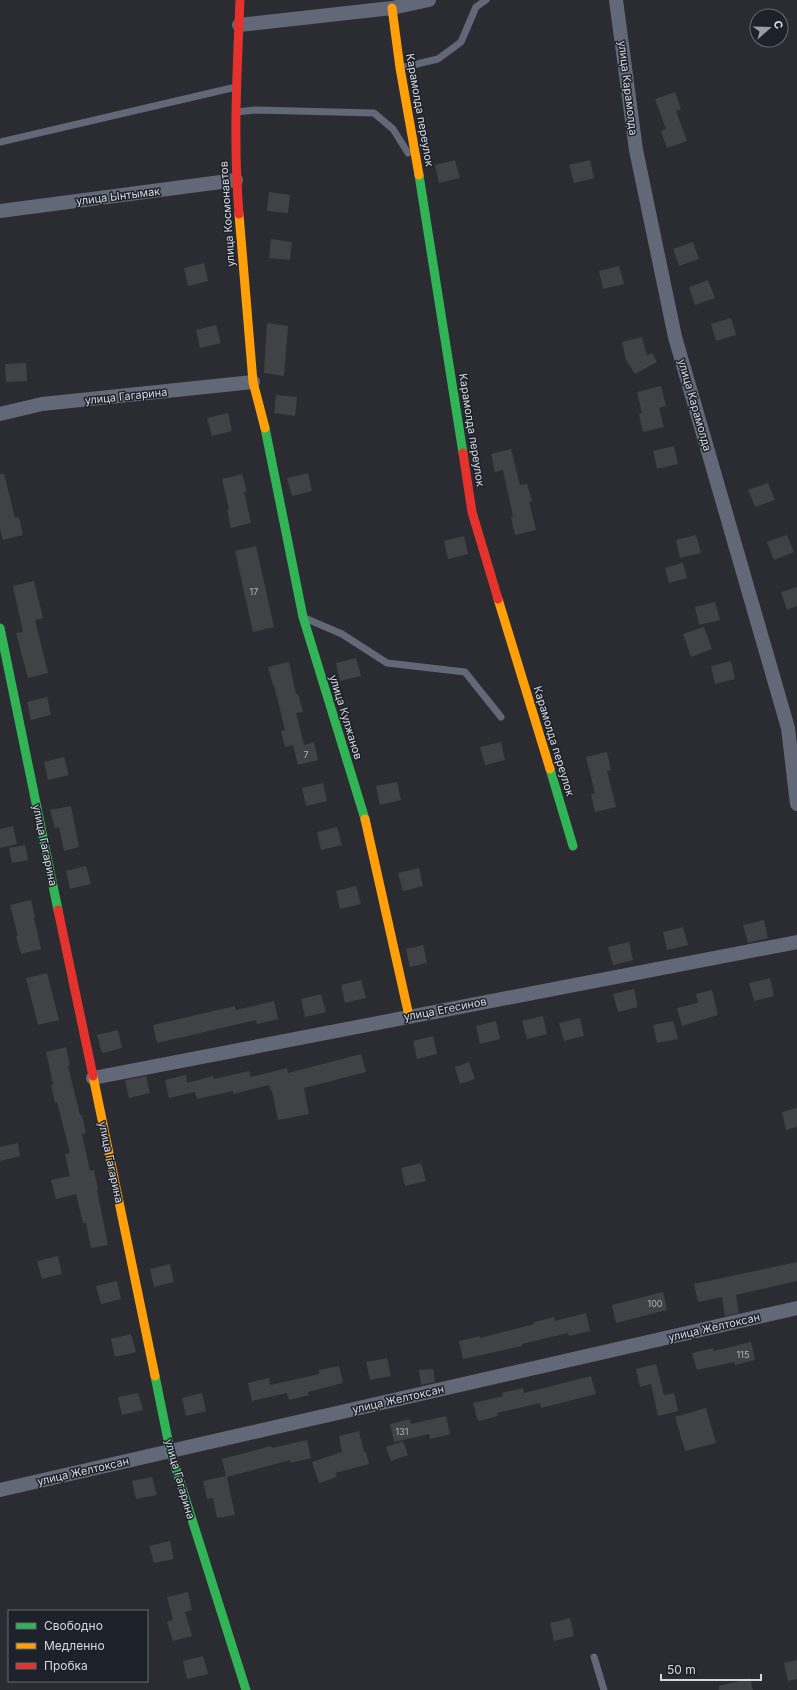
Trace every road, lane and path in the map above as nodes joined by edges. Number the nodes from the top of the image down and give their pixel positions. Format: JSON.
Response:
{"nodes":[{"id":1,"x":240,"y":0,"type":"edge"},
{"id":2,"x":429,"y":0,"type":"edge"},
{"id":3,"x":486,"y":0,"type":"edge"},
{"id":4,"x":616,"y":0,"type":"edge"},
{"id":5,"x":392,"y":8,"type":"junction"},
{"id":6,"x":239,"y":25,"type":"junction"},
{"id":7,"x":400,"y":68,"type":"junction"},
{"id":8,"x":236,"y":87,"type":"junction"},
{"id":9,"x":235,"y":112,"type":"junction"},
{"id":10,"x":0,"y":142,"type":"edge"},
{"id":11,"x":418,"y":168,"type":"junction"},
{"id":12,"x":236,"y":180,"type":"junction"},
{"id":13,"x":0,"y":211,"type":"edge"},
{"id":14,"x":253,"y":382,"type":"junction"},
{"id":15,"x":0,"y":414,"type":"edge"},
{"id":16,"x":264,"y":425,"type":"joint"},
{"id":17,"x":303,"y":617,"type":"junction"},
{"id":18,"x":0,"y":628,"type":"edge"},
{"id":19,"x":501,"y":717,"type":"dead end"},
{"id":20,"x":797,"y":804,"type":"edge"},
{"id":21,"x":573,"y":846,"type":"dead end"},
{"id":22,"x":797,"y":942,"type":"edge"},
{"id":23,"x":409,"y":1016,"type":"junction"},
{"id":24,"x":93,"y":1078,"type":"junction"},
{"id":25,"x":797,"y":1308,"type":"edge"},
{"id":26,"x":170,"y":1450,"type":"junction"},
{"id":27,"x":0,"y":1490,"type":"edge"},
{"id":28,"x":594,"y":1657,"type":"dead end"},
{"id":29,"x":246,"y":1690,"type":"edge"},
{"id":30,"x":604,"y":1690,"type":"edge"}],
"edges":[{"from":1,"to":6,"type":"street","name":"улица Космонавтов"},
{"from":2,"to":5,"type":"street"},
{"from":3,"to":7,"type":"lane"},
{"from":4,"to":20,"type":"street","name":"улица Карамолда"},
{"from":5,"to":6,"type":"street"},
{"from":5,"to":7,"type":"street","name":"Карамолда переулок"},
{"from":6,"to":8,"type":"street","name":"улица Космонавтов"},
{"from":7,"to":11,"type":"street","name":"Карамолда переулок"},
{"from":8,"to":9,"type":"street","name":"улица Космонавтов"},
{"from":8,"to":10,"type":"lane"},
{"from":9,"to":11,"type":"lane"},
{"from":9,"to":12,"type":"street","name":"улица Космонавтов"},
{"from":11,"to":21,"type":"street","name":"Карамолда переулок"},
{"from":12,"to":13,"type":"street","name":"улица Ынтымак"},
{"from":12,"to":14,"type":"street","name":"улица Космонавтов"},
{"from":14,"to":15,"type":"street","name":"улица Гагарина"},
{"from":14,"to":16,"type":"street","name":"улица Космонавтов"},
{"from":16,"to":17,"type":"street","name":"улица Кулжанов"},
{"from":17,"to":19,"type":"lane"},
{"from":17,"to":23,"type":"street","name":"улица Кулжанов"},
{"from":18,"to":24,"type":"street","name":"улица Гагарина"},
{"from":22,"to":23,"type":"street","name":"улица Егесинов"},
{"from":23,"to":24,"type":"street","name":"улица Егесинов"},
{"from":24,"to":26,"type":"street","name":"улица Гагарина"},
{"from":25,"to":26,"type":"street","name":"улица Желтоксан"},
{"from":26,"to":27,"type":"street","name":"улица Желтоксан"},
{"from":26,"to":29,"type":"street","name":"улица Гагарина"},
{"from":28,"to":30,"type":"lane"}]}
